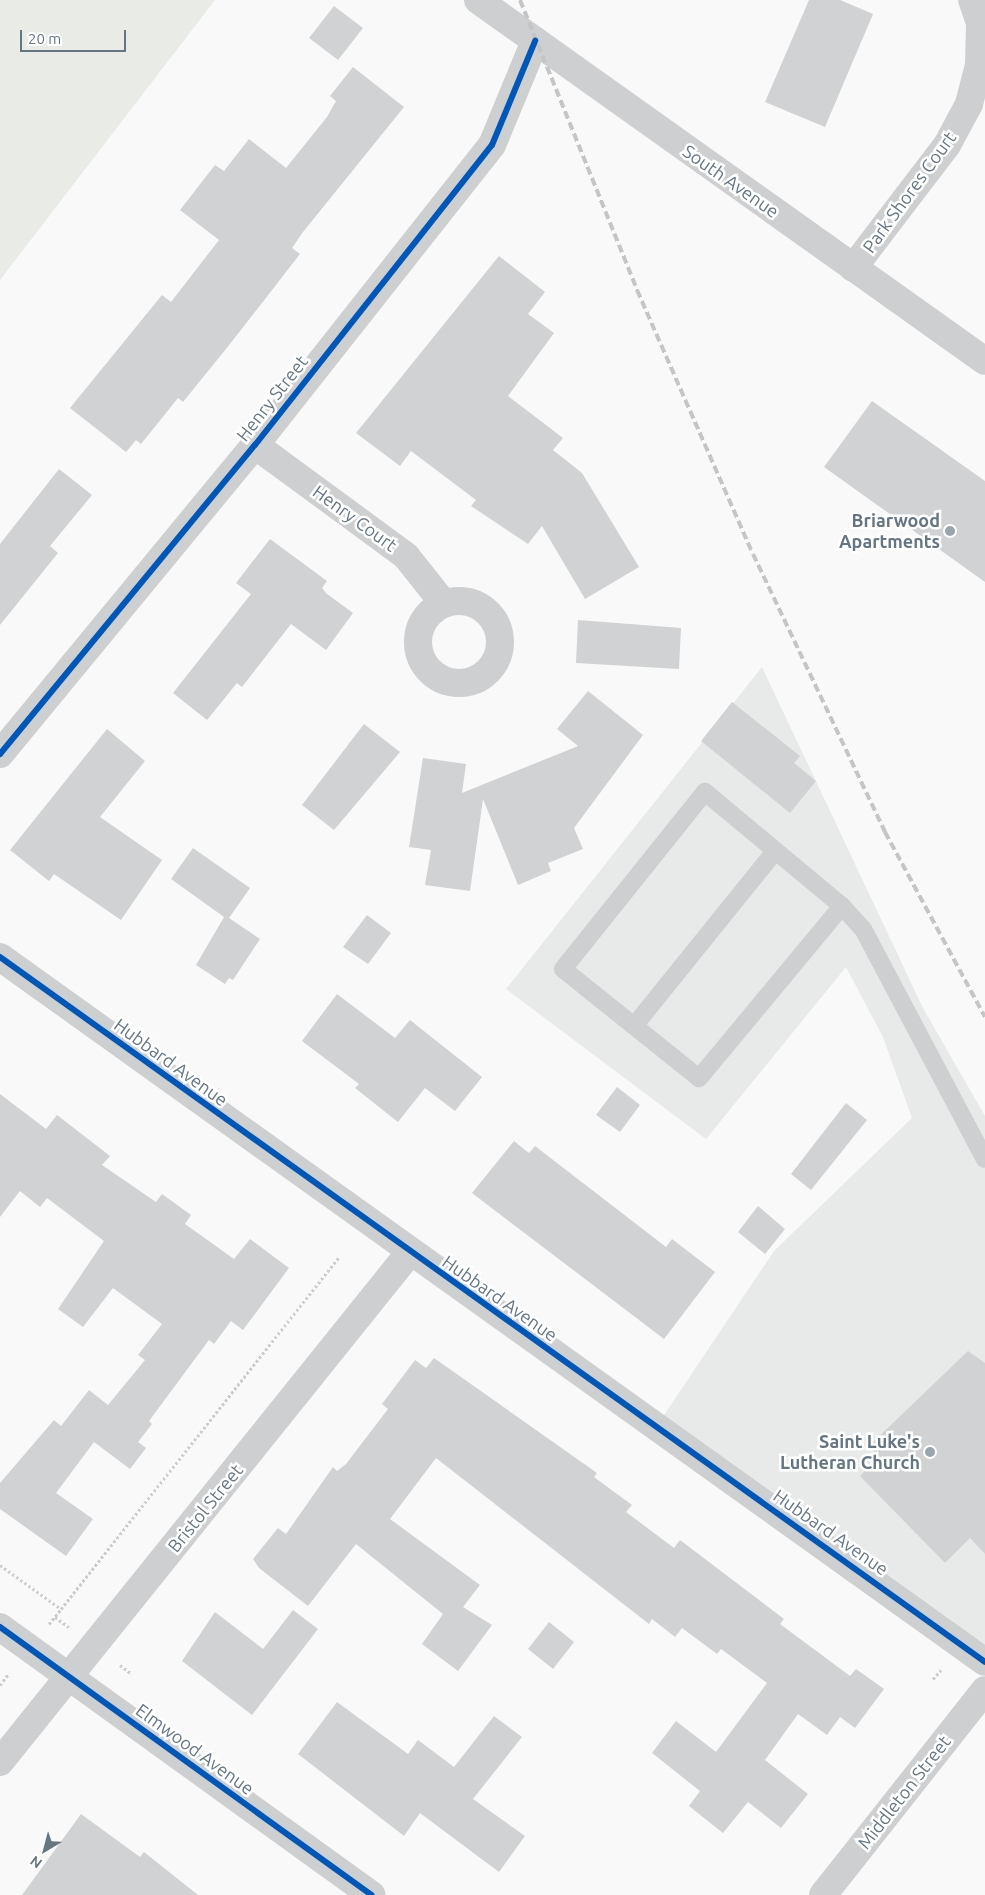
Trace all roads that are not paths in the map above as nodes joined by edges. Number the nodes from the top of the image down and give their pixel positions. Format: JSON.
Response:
{"nodes":[{"id":1,"x":478,"y":0,"type":"edge"},
{"id":2,"x":972,"y":0,"type":"edge"},
{"id":3,"x":535,"y":41,"type":"junction"},
{"id":4,"x":853,"y":268,"type":"junction"},
{"id":5,"x":985,"y":361,"type":"edge"},
{"id":6,"x":255,"y":445,"type":"junction"},
{"id":7,"x":444,"y":604,"type":"dead end"},
{"id":8,"x":0,"y":754,"type":"edge"},
{"id":9,"x":775,"y":851,"type":"junction"},
{"id":10,"x":842,"y":906,"type":"junction"},
{"id":11,"x":0,"y":957,"type":"edge"},
{"id":12,"x":634,"y":1026,"type":"junction"},
{"id":13,"x":985,"y":1159,"type":"edge"},
{"id":14,"x":410,"y":1252,"type":"junction"},
{"id":15,"x":0,"y":1627,"type":"edge"},
{"id":16,"x":985,"y":1662,"type":"edge"},
{"id":17,"x":70,"y":1677,"type":"junction"},
{"id":18,"x":985,"y":1690,"type":"edge"},
{"id":19,"x":0,"y":1762,"type":"edge"},
{"id":20,"x":372,"y":1895,"type":"edge"},
{"id":21,"x":823,"y":1895,"type":"edge"}],
"edges":[{"from":1,"to":3,"type":"street","name":"South Avenue"},
{"from":2,"to":4,"type":"street","name":"Park Shores Court"},
{"from":3,"to":4,"type":"street","name":"South Avenue"},
{"from":3,"to":6,"type":"street","name":"Henry Street"},
{"from":4,"to":5,"type":"street","name":"South Avenue"},
{"from":6,"to":7,"type":"street","name":"Henry Court"},
{"from":6,"to":8,"type":"street","name":"Henry Street"},
{"from":9,"to":10,"type":"lane"},
{"from":9,"to":12,"type":"lane"},
{"from":9,"to":12,"type":"lane"},
{"from":10,"to":12,"type":"lane"},
{"from":10,"to":13,"type":"lane"},
{"from":11,"to":14,"type":"street","name":"Hubbard Avenue"},
{"from":14,"to":16,"type":"street","name":"Hubbard Avenue"},
{"from":14,"to":17,"type":"street","name":"Bristol Street"},
{"from":15,"to":17,"type":"street","name":"Elmwood Avenue"},
{"from":17,"to":19,"type":"street","name":"Bristol Street"},
{"from":17,"to":20,"type":"street","name":"Elmwood Avenue"},
{"from":18,"to":21,"type":"street","name":"Middleton Street"}]}
